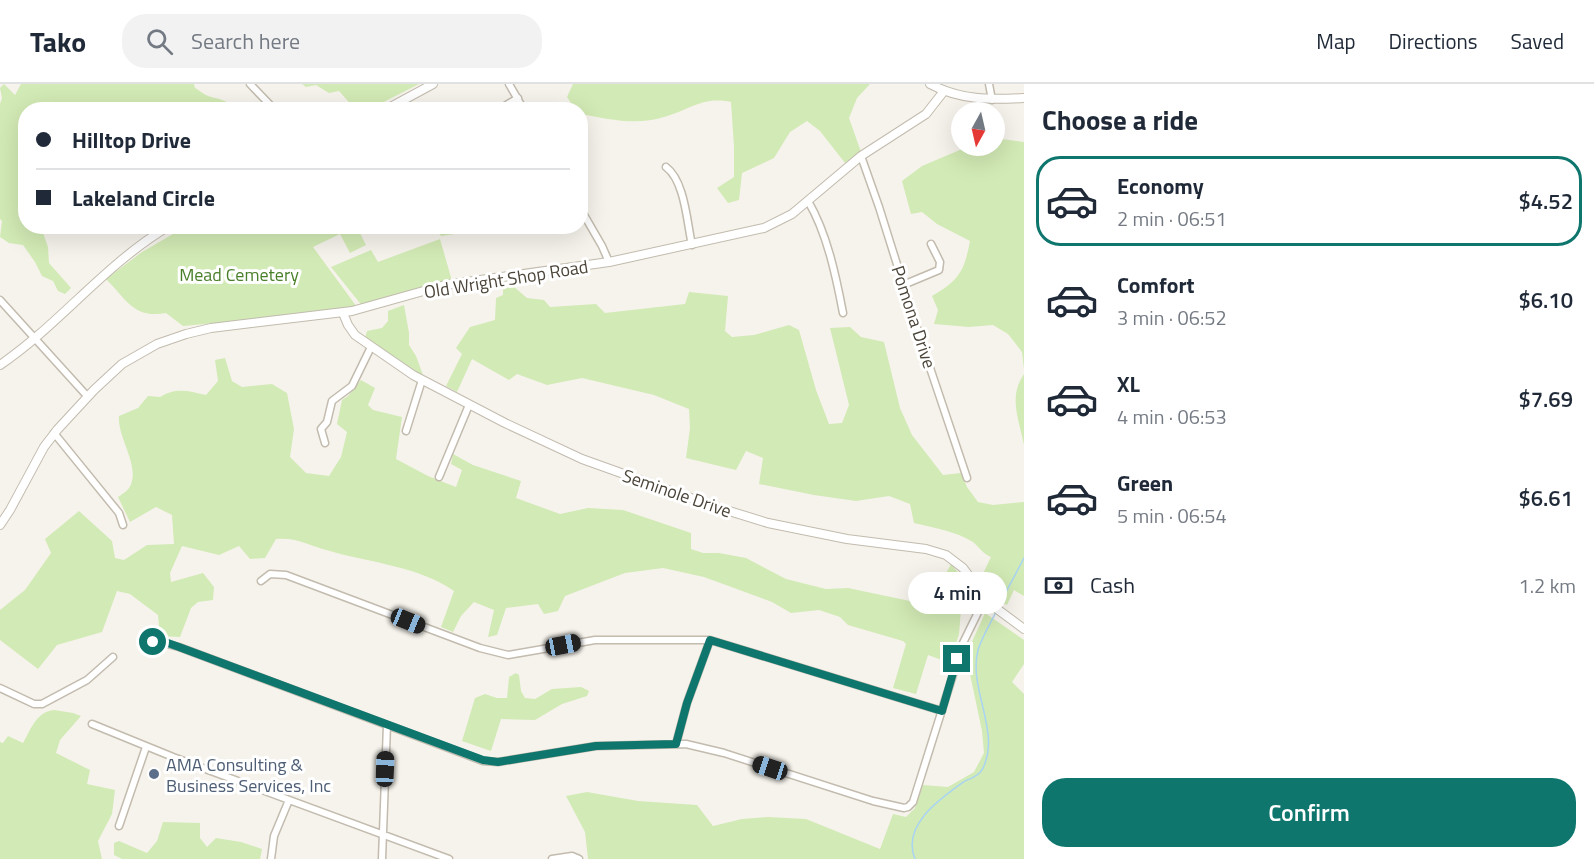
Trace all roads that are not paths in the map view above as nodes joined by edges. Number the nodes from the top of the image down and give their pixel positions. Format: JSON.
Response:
{"nodes":[{"id":1,"x":250,"y":84,"type":"edge"},
{"id":2,"x":433,"y":84,"type":"edge"},
{"id":3,"x":509,"y":84,"type":"edge"},
{"id":4,"x":930,"y":84,"type":"edge"},
{"id":5,"x":989,"y":84,"type":"edge"},
{"id":6,"x":944,"y":91,"type":"junction"},
{"id":7,"x":518,"y":98,"type":"junction"},
{"id":8,"x":1024,"y":98,"type":"edge"},
{"id":9,"x":992,"y":100,"type":"junction"},
{"id":10,"x":267,"y":102,"type":"edge"},
{"id":11,"x":400,"y":102,"type":"edge"},
{"id":12,"x":511,"y":102,"type":"edge"},
{"id":13,"x":520,"y":102,"type":"edge"},
{"id":14,"x":861,"y":156,"type":"junction"},
{"id":15,"x":666,"y":167,"type":"dead end"},
{"id":16,"x":808,"y":201,"type":"junction"},
{"id":17,"x":588,"y":222,"type":"edge"},
{"id":18,"x":158,"y":234,"type":"edge"},
{"id":19,"x":931,"y":244,"type":"dead end"},
{"id":20,"x":692,"y":245,"type":"junction"},
{"id":21,"x":609,"y":262,"type":"junction"},
{"id":22,"x":903,"y":285,"type":"junction"},
{"id":23,"x":0,"y":300,"type":"edge"},
{"id":24,"x":343,"y":313,"type":"junction"},
{"id":25,"x":843,"y":313,"type":"dead end"},
{"id":26,"x":34,"y":338,"type":"junction"},
{"id":27,"x":371,"y":347,"type":"junction"},
{"id":28,"x":0,"y":365,"type":"edge"},
{"id":29,"x":422,"y":380,"type":"junction"},
{"id":30,"x":88,"y":397,"type":"junction"},
{"id":31,"x":469,"y":405,"type":"junction"},
{"id":32,"x":406,"y":431,"type":"dead end"},
{"id":33,"x":54,"y":433,"type":"junction"},
{"id":34,"x":325,"y":442,"type":"dead end"},
{"id":35,"x":439,"y":477,"type":"dead end"},
{"id":36,"x":967,"y":478,"type":"dead end"},
{"id":37,"x":0,"y":525,"type":"edge"},
{"id":38,"x":123,"y":525,"type":"dead end"},
{"id":39,"x":261,"y":581,"type":"dead end"},
{"id":40,"x":985,"y":598,"type":"junction"},
{"id":41,"x":1024,"y":630,"type":"edge"},
{"id":42,"x":710,"y":640,"type":"junction"},
{"id":43,"x":146,"y":645,"type":"dead end"},
{"id":44,"x":113,"y":657,"type":"dead end"},
{"id":45,"x":0,"y":687,"type":"edge"},
{"id":46,"x":942,"y":711,"type":"junction"},
{"id":47,"x":92,"y":724,"type":"dead end"},
{"id":48,"x":387,"y":725,"type":"junction"},
{"id":49,"x":676,"y":744,"type":"junction"},
{"id":50,"x":146,"y":747,"type":"junction"},
{"id":51,"x":290,"y":800,"type":"junction"},
{"id":52,"x":119,"y":826,"type":"dead end"},
{"id":53,"x":383,"y":835,"type":"junction"},
{"id":54,"x":271,"y":859,"type":"edge"},
{"id":55,"x":382,"y":859,"type":"edge"},
{"id":56,"x":449,"y":859,"type":"edge"},
{"id":57,"x":552,"y":859,"type":"edge"},
{"id":58,"x":579,"y":859,"type":"edge"}],
"edges":[{"from":1,"to":10,"type":"street"},
{"from":2,"to":11,"type":"street"},
{"from":3,"to":7,"type":"street"},
{"from":4,"to":6,"type":"street"},
{"from":5,"to":9,"type":"street"},
{"from":6,"to":9,"type":"street"},
{"from":6,"to":14,"type":"street","name":"Old Wright Shop Road"},
{"from":7,"to":12,"type":"street"},
{"from":7,"to":13,"type":"street"},
{"from":8,"to":9,"type":"street"},
{"from":14,"to":16,"type":"street","name":"Old Wright Shop Road"},
{"from":14,"to":22,"type":"street","name":"Pomona Drive"},
{"from":15,"to":20,"type":"street"},
{"from":16,"to":20,"type":"street","name":"Old Wright Shop Road"},
{"from":16,"to":25,"type":"street"},
{"from":17,"to":21,"type":"street"},
{"from":18,"to":26,"type":"street"},
{"from":19,"to":22,"type":"street"},
{"from":20,"to":21,"type":"street","name":"Old Wright Shop Road"},
{"from":21,"to":24,"type":"street","name":"Old Wright Shop Road"},
{"from":22,"to":36,"type":"street","name":"Pomona Drive"},
{"from":23,"to":26,"type":"street"},
{"from":24,"to":27,"type":"street","name":"Seminole Drive"},
{"from":24,"to":30,"type":"street","name":"Old Wright Shop Road"},
{"from":26,"to":28,"type":"street"},
{"from":26,"to":30,"type":"street"},
{"from":27,"to":29,"type":"street","name":"Seminole Drive"},
{"from":27,"to":34,"type":"street"},
{"from":29,"to":31,"type":"street","name":"Seminole Drive"},
{"from":29,"to":32,"type":"street"},
{"from":30,"to":33,"type":"street","name":"Old Wright Shop Road"},
{"from":31,"to":35,"type":"street"},
{"from":31,"to":40,"type":"street","name":"Seminole Drive"},
{"from":33,"to":37,"type":"street","name":"Old Wright Shop Road"},
{"from":33,"to":38,"type":"street"},
{"from":39,"to":42,"type":"street"},
{"from":40,"to":41,"type":"street","name":"Seminole Drive"},
{"from":40,"to":46,"type":"street"},
{"from":42,"to":46,"type":"street"},
{"from":42,"to":49,"type":"street"},
{"from":43,"to":48,"type":"street"},
{"from":44,"to":45,"type":"street"},
{"from":46,"to":49,"type":"street"},
{"from":47,"to":50,"type":"street"},
{"from":48,"to":49,"type":"street"},
{"from":48,"to":53,"type":"street"},
{"from":50,"to":51,"type":"street"},
{"from":50,"to":52,"type":"street"},
{"from":51,"to":53,"type":"street"},
{"from":51,"to":54,"type":"street"},
{"from":53,"to":55,"type":"street"},
{"from":53,"to":56,"type":"street"},
{"from":57,"to":58,"type":"street"}]}
